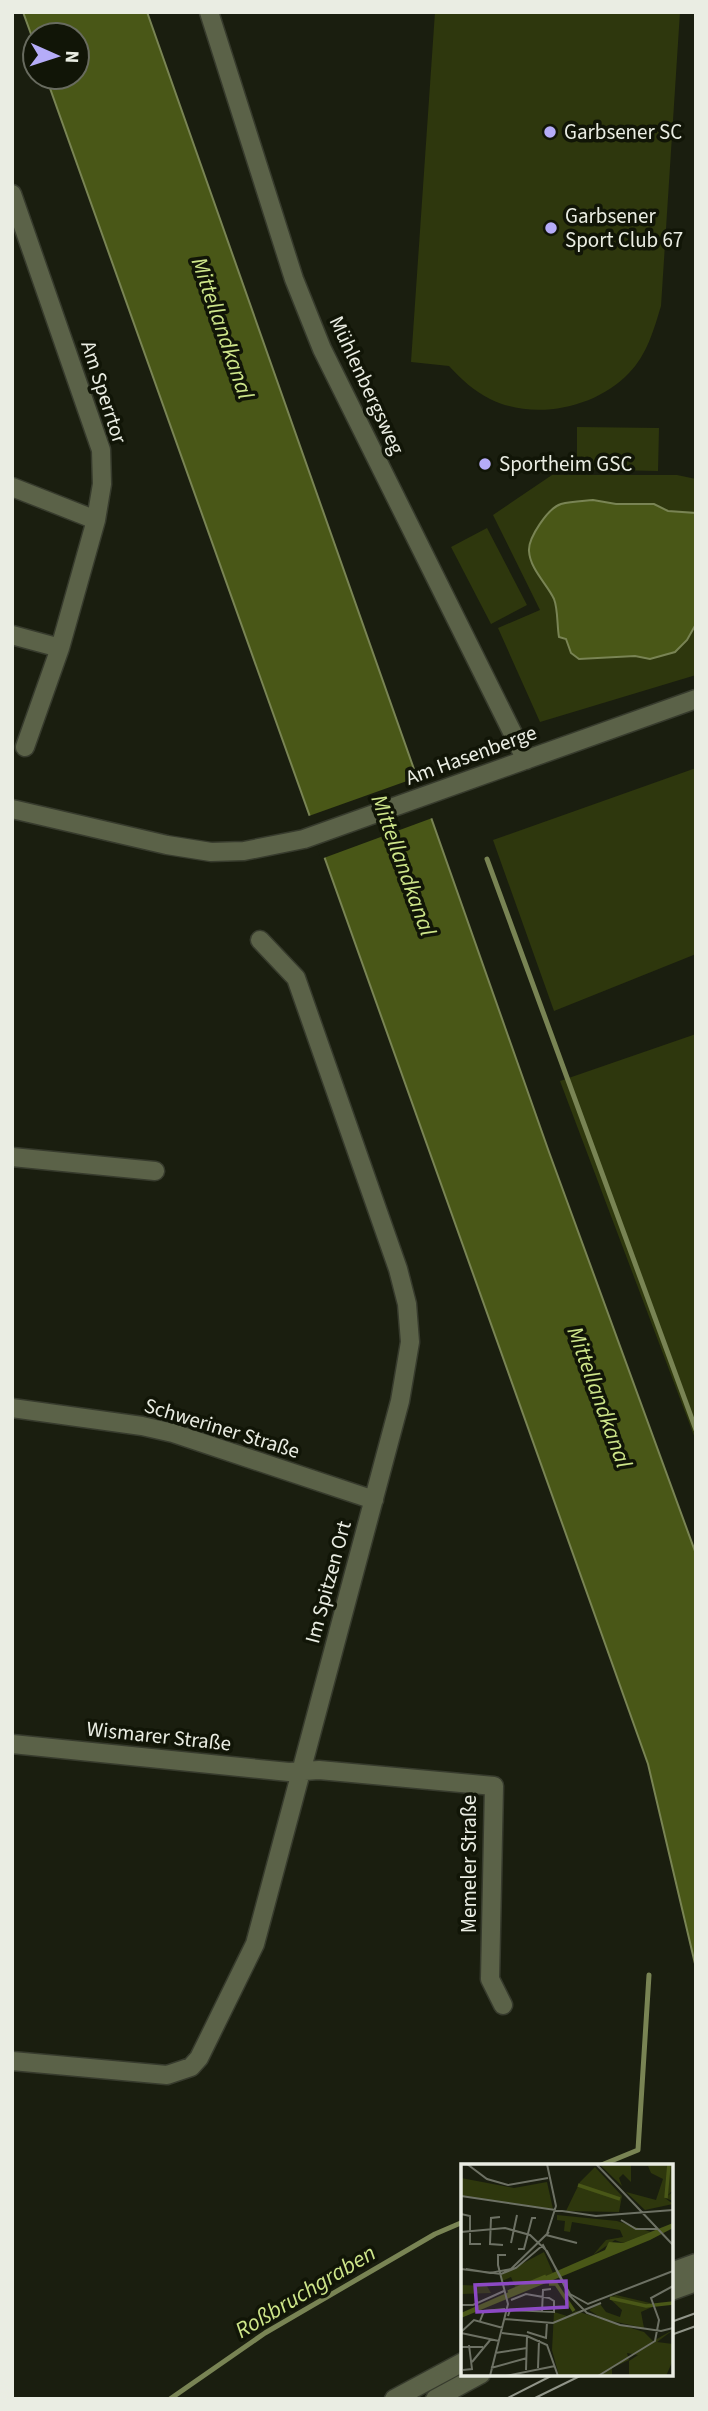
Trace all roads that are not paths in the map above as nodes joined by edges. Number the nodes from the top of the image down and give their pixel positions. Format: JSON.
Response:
{"nodes":[{"id":1,"x":209,"y":12,"type":"edge"},
{"id":2,"x":12,"y":194,"type":"edge"},
{"id":3,"x":12,"y":486,"type":"edge"},
{"id":4,"x":96,"y":520,"type":"junction"},
{"id":5,"x":12,"y":635,"type":"edge"},
{"id":6,"x":60,"y":648,"type":"junction"},
{"id":7,"x":696,"y":699,"type":"edge"},
{"id":8,"x":25,"y":747,"type":"dead end"},
{"id":9,"x":526,"y":760,"type":"junction"},
{"id":10,"x":12,"y":809,"type":"edge"},
{"id":11,"x":260,"y":940,"type":"dead end"},
{"id":12,"x":12,"y":1157,"type":"edge"},
{"id":13,"x":155,"y":1171,"type":"dead end"},
{"id":14,"x":12,"y":1408,"type":"edge"},
{"id":15,"x":374,"y":1500,"type":"junction"},
{"id":16,"x":12,"y":1744,"type":"edge"},
{"id":17,"x":301,"y":1771,"type":"junction"},
{"id":18,"x":503,"y":2005,"type":"dead end"},
{"id":19,"x":12,"y":2061,"type":"edge"},
{"id":20,"x":696,"y":2263,"type":"edge"},
{"id":21,"x":673,"y":2271,"type":"edge"},
{"id":22,"x":696,"y":2283,"type":"edge"},
{"id":23,"x":673,"y":2290,"type":"edge"},
{"id":24,"x":461,"y":2363,"type":"edge"},
{"id":25,"x":477,"y":2376,"type":"edge"},
{"id":26,"x":394,"y":2399,"type":"edge"},
{"id":27,"x":435,"y":2399,"type":"edge"}],
"edges":[{"from":1,"to":9,"type":"street","name":"Mühlenbergsweg"},
{"from":2,"to":4,"type":"street","name":"Am Sperrtor"},
{"from":3,"to":4,"type":"street"},
{"from":4,"to":6,"type":"street","name":"Am Sperrtor"},
{"from":5,"to":6,"type":"street"},
{"from":6,"to":8,"type":"street","name":"Am Sperrtor"},
{"from":7,"to":9,"type":"street","name":"Am Hasenberge"},
{"from":9,"to":10,"type":"street","name":"Am Hasenberge"},
{"from":11,"to":15,"type":"street","name":"Im Spitzen Ort"},
{"from":12,"to":13,"type":"street"},
{"from":14,"to":15,"type":"street","name":"Schweriner Straße"},
{"from":15,"to":17,"type":"street","name":"Im Spitzen Ort"},
{"from":16,"to":17,"type":"street","name":"Wismarer Straße"},
{"from":17,"to":18,"type":"street","name":"Memeler Straße"},
{"from":17,"to":19,"type":"street","name":"Im Spitzen Ort"},
{"from":20,"to":21,"type":"street"},
{"from":22,"to":23,"type":"street"},
{"from":24,"to":26,"type":"street"},
{"from":25,"to":27,"type":"street"}]}
